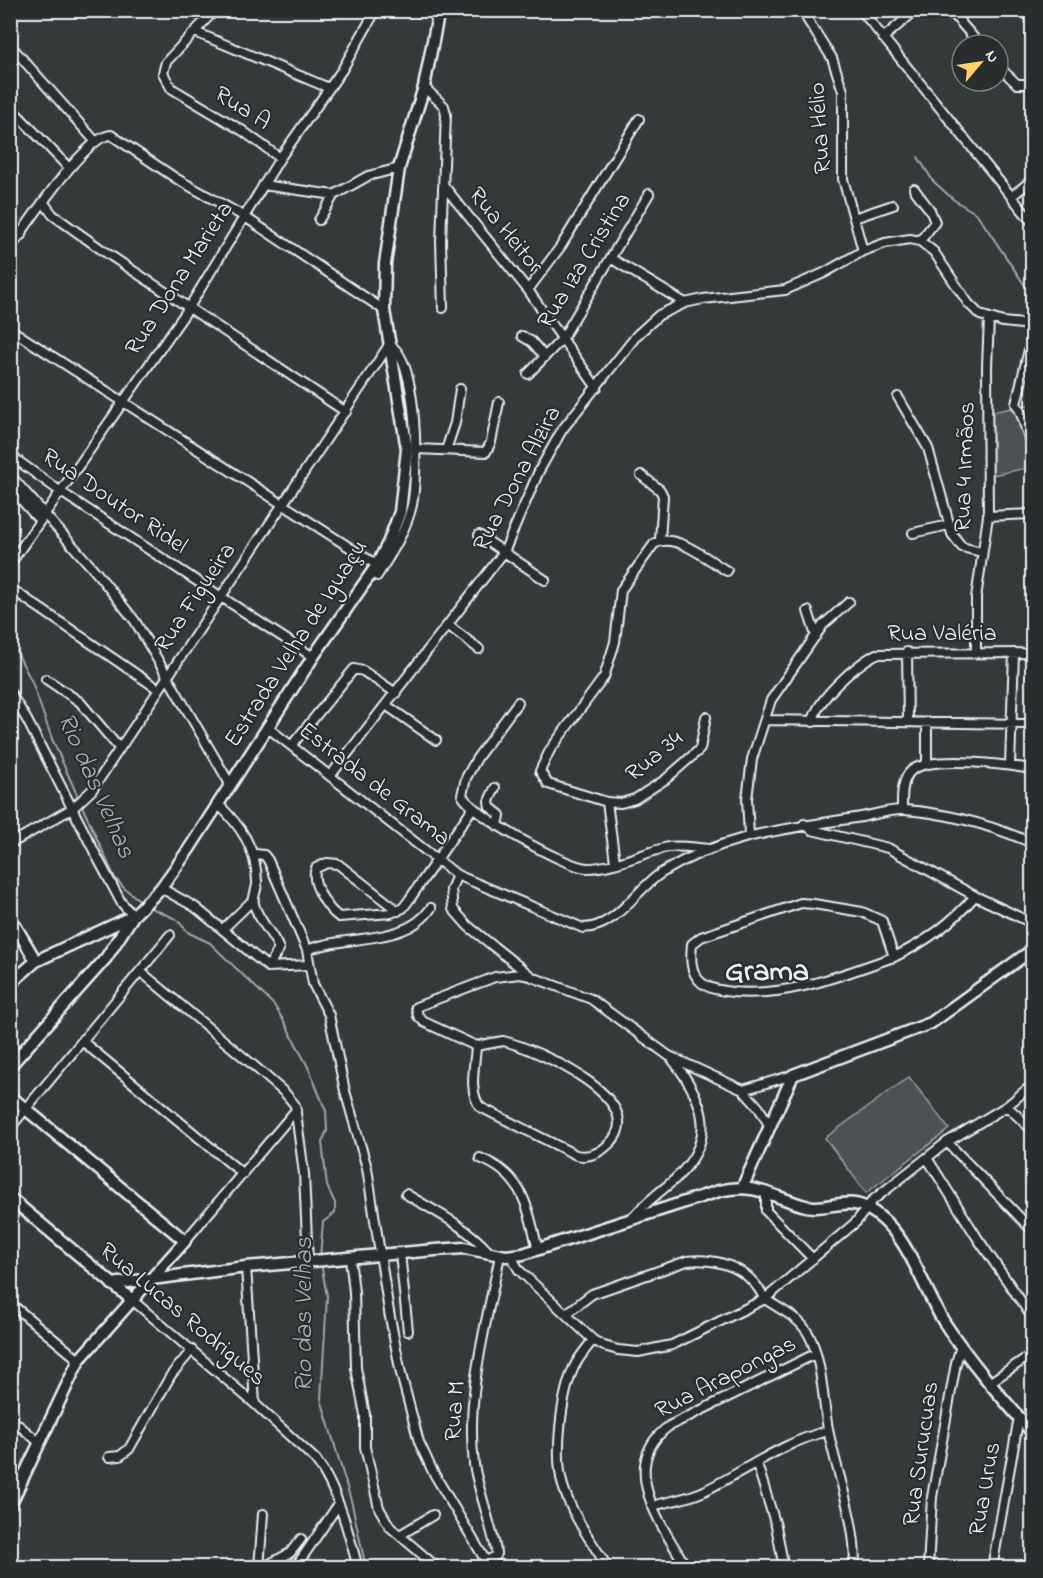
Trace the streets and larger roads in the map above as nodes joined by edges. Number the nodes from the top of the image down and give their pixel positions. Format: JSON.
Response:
{"nodes":[{"id":1,"x":215,"y":10,"type":"edge"},
{"id":2,"x":376,"y":10,"type":"edge"},
{"id":3,"x":439,"y":10,"type":"edge"},
{"id":4,"x":812,"y":10,"type":"edge"},
{"id":5,"x":861,"y":10,"type":"edge"},
{"id":6,"x":916,"y":10,"type":"edge"},
{"id":7,"x":950,"y":10,"type":"edge"},
{"id":8,"x":195,"y":32,"type":"junction"},
{"id":9,"x":970,"y":33,"type":"edge"},
{"id":10,"x":883,"y":38,"type":"junction"},
{"id":11,"x":10,"y":45,"type":"edge"},
{"id":12,"x":1010,"y":77,"type":"edge"},
{"id":13,"x":1032,"y":84,"type":"edge"},
{"id":14,"x":424,"y":87,"type":"junction"},
{"id":15,"x":329,"y":88,"type":"junction"},
{"id":16,"x":10,"y":107,"type":"edge"},
{"id":17,"x":639,"y":119,"type":"dead end"},
{"id":18,"x":95,"y":141,"type":"junction"},
{"id":19,"x":280,"y":158,"type":"junction"},
{"id":20,"x":69,"y":168,"type":"junction"},
{"id":21,"x":399,"y":168,"type":"junction"},
{"id":22,"x":1032,"y":180,"type":"edge"},
{"id":23,"x":263,"y":185,"type":"junction"},
{"id":24,"x":444,"y":186,"type":"junction"},
{"id":25,"x":914,"y":189,"type":"dead end"},
{"id":26,"x":649,"y":194,"type":"dead end"},
{"id":27,"x":334,"y":195,"type":"junction"},
{"id":28,"x":1012,"y":196,"type":"junction"},
{"id":29,"x":44,"y":203,"type":"junction"},
{"id":30,"x":893,"y":205,"type":"dead end"},
{"id":31,"x":245,"y":217,"type":"junction"},
{"id":32,"x":854,"y":218,"type":"junction"},
{"id":33,"x":319,"y":220,"type":"dead end"},
{"id":34,"x":1032,"y":222,"type":"edge"},
{"id":35,"x":10,"y":223,"type":"edge"},
{"id":36,"x":21,"y":235,"type":"junction"},
{"id":37,"x":920,"y":241,"type":"junction"},
{"id":38,"x":10,"y":249,"type":"edge"},
{"id":39,"x":863,"y":251,"type":"junction"},
{"id":40,"x":612,"y":259,"type":"junction"},
{"id":41,"x":528,"y":290,"type":"junction"},
{"id":42,"x":685,"y":303,"type":"junction"},
{"id":43,"x":443,"y":308,"type":"dead end"},
{"id":44,"x":188,"y":309,"type":"junction"},
{"id":45,"x":384,"y":310,"type":"junction"},
{"id":46,"x":989,"y":319,"type":"junction"},
{"id":47,"x":1032,"y":325,"type":"edge"},
{"id":48,"x":10,"y":329,"type":"edge"},
{"id":49,"x":522,"y":336,"type":"dead end"},
{"id":50,"x":1032,"y":337,"type":"edge"},
{"id":51,"x":562,"y":339,"type":"junction"},
{"id":52,"x":389,"y":345,"type":"junction"},
{"id":53,"x":544,"y":356,"type":"junction"},
{"id":54,"x":528,"y":374,"type":"dead end"},
{"id":55,"x":597,"y":388,"type":"junction"},
{"id":56,"x":459,"y":389,"type":"dead end"},
{"id":57,"x":898,"y":397,"type":"dead end"},
{"id":58,"x":121,"y":401,"type":"junction"},
{"id":59,"x":499,"y":402,"type":"dead end"},
{"id":60,"x":346,"y":412,"type":"junction"},
{"id":61,"x":1032,"y":442,"type":"edge"},
{"id":62,"x":417,"y":449,"type":"junction"},
{"id":63,"x":446,"y":450,"type":"junction"},
{"id":64,"x":14,"y":458,"type":"dead end"},
{"id":65,"x":10,"y":475,"type":"edge"},
{"id":66,"x":641,"y":475,"type":"dead end"},
{"id":67,"x":10,"y":487,"type":"edge"},
{"id":68,"x":61,"y":492,"type":"junction"},
{"id":69,"x":283,"y":505,"type":"junction"},
{"id":70,"x":46,"y":514,"type":"junction"},
{"id":71,"x":1032,"y":514,"type":"edge"},
{"id":72,"x":988,"y":516,"type":"junction"},
{"id":73,"x":40,"y":521,"type":"junction"},
{"id":74,"x":949,"y":525,"type":"junction"},
{"id":75,"x":913,"y":533,"type":"dead end"},
{"id":76,"x":479,"y":535,"type":"dead end"},
{"id":77,"x":660,"y":540,"type":"junction"},
{"id":78,"x":504,"y":552,"type":"junction"},
{"id":79,"x":981,"y":552,"type":"junction"},
{"id":80,"x":10,"y":564,"type":"edge"},
{"id":81,"x":377,"y":571,"type":"junction"},
{"id":82,"x":727,"y":571,"type":"dead end"},
{"id":83,"x":545,"y":580,"type":"dead end"},
{"id":84,"x":10,"y":588,"type":"edge"},
{"id":85,"x":219,"y":596,"type":"junction"},
{"id":86,"x":849,"y":602,"type":"dead end"},
{"id":87,"x":808,"y":611,"type":"dead end"},
{"id":88,"x":448,"y":626,"type":"junction"},
{"id":89,"x":816,"y":636,"type":"junction"},
{"id":90,"x":479,"y":649,"type":"dead end"},
{"id":91,"x":907,"y":652,"type":"junction"},
{"id":92,"x":976,"y":652,"type":"junction"},
{"id":93,"x":1014,"y":653,"type":"junction"},
{"id":94,"x":1032,"y":653,"type":"edge"},
{"id":95,"x":313,"y":657,"type":"junction"},
{"id":96,"x":168,"y":675,"type":"junction"},
{"id":97,"x":46,"y":679,"type":"dead end"},
{"id":98,"x":158,"y":689,"type":"junction"},
{"id":99,"x":10,"y":692,"type":"edge"},
{"id":100,"x":396,"y":693,"type":"junction"},
{"id":101,"x":518,"y":702,"type":"dead end"},
{"id":102,"x":386,"y":705,"type":"junction"},
{"id":103,"x":706,"y":717,"type":"dead end"},
{"id":104,"x":765,"y":720,"type":"junction"},
{"id":105,"x":908,"y":721,"type":"junction"},
{"id":106,"x":813,"y":722,"type":"junction"},
{"id":107,"x":927,"y":722,"type":"junction"},
{"id":108,"x":1012,"y":723,"type":"junction"},
{"id":109,"x":1032,"y":724,"type":"edge"},
{"id":110,"x":267,"y":727,"type":"junction"},
{"id":111,"x":436,"y":740,"type":"dead end"},
{"id":112,"x":292,"y":745,"type":"junction"},
{"id":113,"x":119,"y":748,"type":"junction"},
{"id":114,"x":927,"y":764,"type":"junction"},
{"id":115,"x":1010,"y":765,"type":"junction"},
{"id":116,"x":1032,"y":769,"type":"edge"},
{"id":117,"x":331,"y":775,"type":"junction"},
{"id":118,"x":230,"y":784,"type":"junction"},
{"id":119,"x":495,"y":788,"type":"dead end"},
{"id":120,"x":607,"y":802,"type":"junction"},
{"id":121,"x":218,"y":804,"type":"junction"},
{"id":122,"x":72,"y":808,"type":"junction"},
{"id":123,"x":472,"y":809,"type":"junction"},
{"id":124,"x":902,"y":810,"type":"junction"},
{"id":125,"x":804,"y":824,"type":"junction"},
{"id":126,"x":498,"y":826,"type":"junction"},
{"id":127,"x":749,"y":835,"type":"junction"},
{"id":128,"x":1032,"y":843,"type":"edge"},
{"id":129,"x":10,"y":844,"type":"edge"},
{"id":130,"x":710,"y":849,"type":"junction"},
{"id":131,"x":255,"y":854,"type":"junction"},
{"id":132,"x":438,"y":860,"type":"junction"},
{"id":133,"x":615,"y":862,"type":"junction"},
{"id":134,"x":457,"y":875,"type":"junction"},
{"id":135,"x":161,"y":888,"type":"junction"},
{"id":136,"x":975,"y":896,"type":"junction"},
{"id":137,"x":253,"y":900,"type":"junction"},
{"id":138,"x":431,"y":908,"type":"dead end"},
{"id":139,"x":398,"y":911,"type":"junction"},
{"id":140,"x":136,"y":913,"type":"junction"},
{"id":141,"x":10,"y":917,"type":"edge"},
{"id":142,"x":1032,"y":923,"type":"edge"},
{"id":143,"x":105,"y":927,"type":"junction"},
{"id":144,"x":223,"y":929,"type":"junction"},
{"id":145,"x":170,"y":935,"type":"dead end"},
{"id":146,"x":120,"y":940,"type":"junction"},
{"id":147,"x":307,"y":950,"type":"junction"},
{"id":148,"x":1032,"y":950,"type":"edge"},
{"id":149,"x":894,"y":957,"type":"junction"},
{"id":150,"x":36,"y":961,"type":"junction"},
{"id":151,"x":309,"y":964,"type":"junction"},
{"id":152,"x":268,"y":967,"type":"junction"},
{"id":153,"x":140,"y":971,"type":"junction"},
{"id":154,"x":532,"y":977,"type":"junction"},
{"id":155,"x":10,"y":984,"type":"edge"},
{"id":156,"x":82,"y":1041,"type":"junction"},
{"id":157,"x":476,"y":1046,"type":"junction"},
{"id":158,"x":669,"y":1056,"type":"junction"},
{"id":159,"x":10,"y":1066,"type":"edge"},
{"id":160,"x":793,"y":1075,"type":"junction"},
{"id":161,"x":1032,"y":1085,"type":"edge"},
{"id":162,"x":743,"y":1090,"type":"junction"},
{"id":163,"x":10,"y":1096,"type":"edge"},
{"id":164,"x":1007,"y":1106,"type":"junction"},
{"id":165,"x":27,"y":1109,"type":"junction"},
{"id":166,"x":296,"y":1110,"type":"junction"},
{"id":167,"x":770,"y":1125,"type":"junction"},
{"id":168,"x":10,"y":1128,"type":"edge"},
{"id":169,"x":1032,"y":1130,"type":"edge"},
{"id":170,"x":947,"y":1142,"type":"junction"},
{"id":171,"x":480,"y":1158,"type":"dead end"},
{"id":172,"x":927,"y":1158,"type":"junction"},
{"id":173,"x":243,"y":1174,"type":"junction"},
{"id":174,"x":742,"y":1186,"type":"junction"},
{"id":175,"x":766,"y":1193,"type":"junction"},
{"id":176,"x":406,"y":1194,"type":"dead end"},
{"id":177,"x":10,"y":1198,"type":"edge"},
{"id":178,"x":868,"y":1209,"type":"junction"},
{"id":179,"x":630,"y":1221,"type":"junction"},
{"id":180,"x":1031,"y":1225,"type":"edge"},
{"id":181,"x":185,"y":1241,"type":"junction"},
{"id":182,"x":538,"y":1250,"type":"junction"},
{"id":183,"x":488,"y":1251,"type":"junction"},
{"id":184,"x":400,"y":1253,"type":"junction"},
{"id":185,"x":505,"y":1255,"type":"junction"},
{"id":186,"x":381,"y":1256,"type":"junction"},
{"id":187,"x":350,"y":1258,"type":"junction"},
{"id":188,"x":813,"y":1259,"type":"junction"},
{"id":189,"x":310,"y":1261,"type":"junction"},
{"id":190,"x":246,"y":1267,"type":"junction"},
{"id":191,"x":151,"y":1278,"type":"junction"},
{"id":192,"x":112,"y":1284,"type":"junction"},
{"id":193,"x":131,"y":1299,"type":"junction"},
{"id":194,"x":765,"y":1299,"type":"junction"},
{"id":195,"x":10,"y":1303,"type":"edge"},
{"id":196,"x":566,"y":1314,"type":"junction"},
{"id":197,"x":1032,"y":1317,"type":"edge"},
{"id":198,"x":408,"y":1331,"type":"dead end"},
{"id":199,"x":593,"y":1340,"type":"junction"},
{"id":200,"x":961,"y":1346,"type":"junction"},
{"id":201,"x":192,"y":1350,"type":"junction"},
{"id":202,"x":815,"y":1354,"type":"junction"},
{"id":203,"x":1032,"y":1354,"type":"edge"},
{"id":204,"x":79,"y":1360,"type":"junction"},
{"id":205,"x":989,"y":1383,"type":"junction"},
{"id":206,"x":255,"y":1404,"type":"junction"},
{"id":207,"x":1019,"y":1417,"type":"junction"},
{"id":208,"x":10,"y":1418,"type":"edge"},
{"id":209,"x":828,"y":1431,"type":"junction"},
{"id":210,"x":1032,"y":1432,"type":"edge"},
{"id":211,"x":40,"y":1443,"type":"junction"},
{"id":212,"x":109,"y":1457,"type":"dead end"},
{"id":213,"x":756,"y":1464,"type":"junction"},
{"id":214,"x":10,"y":1505,"type":"edge"},
{"id":215,"x":338,"y":1505,"type":"junction"},
{"id":216,"x":653,"y":1506,"type":"junction"},
{"id":217,"x":263,"y":1514,"type":"dead end"},
{"id":218,"x":433,"y":1515,"type":"dead end"},
{"id":219,"x":400,"y":1535,"type":"junction"},
{"id":220,"x":301,"y":1539,"type":"dead end"},
{"id":221,"x":488,"y":1564,"type":"edge"},
{"id":222,"x":260,"y":1568,"type":"edge"},
{"id":223,"x":295,"y":1568,"type":"edge"},
{"id":224,"x":358,"y":1568,"type":"edge"},
{"id":225,"x":438,"y":1568,"type":"edge"},
{"id":226,"x":608,"y":1568,"type":"edge"},
{"id":227,"x":687,"y":1568,"type":"edge"},
{"id":228,"x":784,"y":1568,"type":"edge"},
{"id":229,"x":854,"y":1568,"type":"edge"},
{"id":230,"x":928,"y":1568,"type":"edge"},
{"id":231,"x":992,"y":1568,"type":"edge"}],
"edges":[{"from":1,"to":8,"type":"street"},
{"from":2,"to":15,"type":"street","name":"Rua Dona Marieta"},
{"from":3,"to":14,"type":"street","name":"Estrada Velha de Iguaçu"},
{"from":4,"to":32,"type":"street","name":"Rua Hélio"},
{"from":5,"to":10,"type":"street"},
{"from":6,"to":10,"type":"street"},
{"from":7,"to":9,"type":"street"},
{"from":8,"to":15,"type":"street"},
{"from":8,"to":19,"type":"street","name":"Rua A"},
{"from":10,"to":28,"type":"street"},
{"from":11,"to":18,"type":"street"},
{"from":12,"to":13,"type":"street"},
{"from":14,"to":21,"type":"street","name":"Estrada Velha de Iguaçu"},
{"from":14,"to":24,"type":"street","name":"Rua Heitor"},
{"from":15,"to":19,"type":"street","name":"Rua Dona Marieta"},
{"from":16,"to":20,"type":"street"},
{"from":17,"to":41,"type":"street"},
{"from":18,"to":20,"type":"street"},
{"from":18,"to":31,"type":"street"},
{"from":19,"to":23,"type":"street","name":"Rua Dona Marieta"},
{"from":20,"to":29,"type":"street"},
{"from":21,"to":27,"type":"street"},
{"from":21,"to":45,"type":"street","name":"Estrada Velha de Iguaçu"},
{"from":22,"to":28,"type":"street"},
{"from":23,"to":27,"type":"street"},
{"from":23,"to":31,"type":"street","name":"Rua Dona Marieta"},
{"from":24,"to":41,"type":"street","name":"Rua Heitor"},
{"from":24,"to":43,"type":"street"},
{"from":25,"to":37,"type":"street"},
{"from":26,"to":40,"type":"street","name":"Rua Iza Cristina"},
{"from":27,"to":33,"type":"street"},
{"from":28,"to":34,"type":"street"},
{"from":29,"to":36,"type":"street"},
{"from":29,"to":44,"type":"street"},
{"from":30,"to":32,"type":"street"},
{"from":31,"to":44,"type":"street","name":"Rua Dona Marieta"},
{"from":31,"to":45,"type":"street"},
{"from":32,"to":39,"type":"street","name":"Rua Hélio"},
{"from":35,"to":36,"type":"street"},
{"from":36,"to":38,"type":"street"},
{"from":37,"to":39,"type":"street","name":"Rua Dona Alzira"},
{"from":37,"to":46,"type":"street"},
{"from":39,"to":42,"type":"street","name":"Rua Dona Alzira"},
{"from":40,"to":42,"type":"street"},
{"from":40,"to":51,"type":"street","name":"Rua Iza Cristina"},
{"from":41,"to":51,"type":"street","name":"Rua Heitor"},
{"from":42,"to":55,"type":"street","name":"Rua Dona Alzira"},
{"from":44,"to":58,"type":"street","name":"Rua Dona Marieta"},
{"from":44,"to":60,"type":"street"},
{"from":45,"to":52,"type":"street","name":"Estrada Velha de Iguaçu"},
{"from":46,"to":47,"type":"street"},
{"from":46,"to":72,"type":"street","name":"Rua 4 Irmãos"},
{"from":48,"to":58,"type":"street"},
{"from":49,"to":53,"type":"street"},
{"from":50,"to":61,"type":"street"},
{"from":51,"to":53,"type":"street","name":"Rua Iza Cristina"},
{"from":51,"to":55,"type":"street","name":"Rua Heitor"},
{"from":52,"to":60,"type":"street","name":"Rua Figueira"},
{"from":52,"to":62,"type":"street"},
{"from":52,"to":81,"type":"street","name":"Estrada Velha de Iguaçu"},
{"from":53,"to":54,"type":"street","name":"Rua Iza Cristina"},
{"from":55,"to":78,"type":"street","name":"Rua Dona Alzira"},
{"from":56,"to":63,"type":"street"},
{"from":57,"to":74,"type":"street"},
{"from":58,"to":68,"type":"street","name":"Rua Dona Marieta"},
{"from":58,"to":69,"type":"street"},
{"from":59,"to":63,"type":"street"},
{"from":60,"to":69,"type":"street","name":"Rua Figueira"},
{"from":62,"to":63,"type":"street"},
{"from":62,"to":81,"type":"street"},
{"from":64,"to":68,"type":"street","name":"Rua Doutor Ridel"},
{"from":65,"to":70,"type":"street"},
{"from":66,"to":77,"type":"street"},
{"from":67,"to":73,"type":"street"},
{"from":68,"to":70,"type":"street","name":"Rua Dona Marieta"},
{"from":68,"to":85,"type":"street","name":"Rua Doutor Ridel"},
{"from":69,"to":81,"type":"street"},
{"from":69,"to":85,"type":"street","name":"Rua Figueira"},
{"from":70,"to":73,"type":"street","name":"Rua Dona Marieta"},
{"from":70,"to":96,"type":"street"},
{"from":71,"to":72,"type":"street"},
{"from":72,"to":79,"type":"street","name":"Rua 4 Irmãos"},
{"from":73,"to":80,"type":"street","name":"Rua Dona Marieta"},
{"from":74,"to":75,"type":"street"},
{"from":74,"to":79,"type":"street"},
{"from":76,"to":78,"type":"street"},
{"from":77,"to":82,"type":"street"},
{"from":77,"to":120,"type":"street","name":"Rua 34"},
{"from":78,"to":83,"type":"street"},
{"from":78,"to":88,"type":"street","name":"Rua Dona Alzira"},
{"from":79,"to":92,"type":"street","name":"Rua 4 Irmãos"},
{"from":81,"to":95,"type":"street","name":"Estrada Velha de Iguaçu"},
{"from":84,"to":98,"type":"street"},
{"from":85,"to":95,"type":"street","name":"Rua Doutor Ridel"},
{"from":85,"to":96,"type":"street","name":"Rua Figueira"},
{"from":86,"to":89,"type":"street"},
{"from":87,"to":89,"type":"street"},
{"from":88,"to":90,"type":"street"},
{"from":88,"to":100,"type":"street","name":"Rua Dona Alzira"},
{"from":89,"to":104,"type":"street"},
{"from":91,"to":92,"type":"street","name":"Rua Valéria"},
{"from":91,"to":105,"type":"street"},
{"from":91,"to":106,"type":"street","name":"Rua Valéria"},
{"from":92,"to":93,"type":"street","name":"Rua Valéria"},
{"from":93,"to":94,"type":"street","name":"Rua Valéria"},
{"from":93,"to":108,"type":"street"},
{"from":95,"to":110,"type":"street","name":"Estrada Velha de Iguaçu"},
{"from":96,"to":98,"type":"street","name":"Rua Figueira"},
{"from":96,"to":118,"type":"street"},
{"from":97,"to":113,"type":"street"},
{"from":98,"to":113,"type":"street","name":"Rua Figueira"},
{"from":99,"to":122,"type":"street"},
{"from":100,"to":102,"type":"street","name":"Rua Dona Alzira"},
{"from":100,"to":112,"type":"street"},
{"from":101,"to":123,"type":"street"},
{"from":102,"to":111,"type":"street"},
{"from":102,"to":117,"type":"street","name":"Rua Dona Alzira"},
{"from":103,"to":120,"type":"street","name":"Rua 34"},
{"from":104,"to":106,"type":"street"},
{"from":104,"to":127,"type":"street"},
{"from":105,"to":106,"type":"street"},
{"from":105,"to":107,"type":"street"},
{"from":107,"to":108,"type":"street"},
{"from":107,"to":114,"type":"street"},
{"from":108,"to":109,"type":"street"},
{"from":108,"to":115,"type":"street"},
{"from":110,"to":112,"type":"street","name":"Estrada de Grama"},
{"from":110,"to":118,"type":"street","name":"Estrada Velha de Iguaçu"},
{"from":112,"to":117,"type":"street","name":"Estrada de Grama"},
{"from":113,"to":122,"type":"street","name":"Rua Figueira"},
{"from":114,"to":115,"type":"street"},
{"from":114,"to":124,"type":"street"},
{"from":115,"to":116,"type":"street"},
{"from":117,"to":132,"type":"street","name":"Estrada de Grama"},
{"from":118,"to":121,"type":"street","name":"Estrada Velha de Iguaçu"},
{"from":119,"to":126,"type":"street"},
{"from":120,"to":133,"type":"street","name":"Rua 34"},
{"from":121,"to":131,"type":"street"},
{"from":121,"to":135,"type":"street","name":"Estrada Velha de Iguaçu"},
{"from":122,"to":129,"type":"street","name":"Rua Figueira"},
{"from":122,"to":140,"type":"street"},
{"from":123,"to":126,"type":"street"},
{"from":123,"to":132,"type":"street"},
{"from":124,"to":125,"type":"street","name":"Estrada de Grama"},
{"from":124,"to":128,"type":"street","name":"Estrada de Grama"},
{"from":125,"to":127,"type":"street","name":"Estrada de Grama"},
{"from":125,"to":136,"type":"street"},
{"from":126,"to":133,"type":"street"},
{"from":127,"to":130,"type":"street","name":"Estrada de Grama"},
{"from":130,"to":133,"type":"street"},
{"from":130,"to":134,"type":"street","name":"Estrada de Grama"},
{"from":131,"to":137,"type":"street"},
{"from":131,"to":147,"type":"street"},
{"from":132,"to":134,"type":"street","name":"Estrada de Grama"},
{"from":132,"to":139,"type":"street"},
{"from":134,"to":154,"type":"street"},
{"from":135,"to":140,"type":"street","name":"Estrada Velha de Iguaçu"},
{"from":135,"to":144,"type":"street"},
{"from":136,"to":142,"type":"street"},
{"from":136,"to":149,"type":"street"},
{"from":137,"to":144,"type":"street"},
{"from":137,"to":152,"type":"street"},
{"from":138,"to":147,"type":"street"},
{"from":139,"to":139,"type":"street"},
{"from":140,"to":143,"type":"street","name":"Estrada Velha de Iguaçu"},
{"from":140,"to":146,"type":"street","name":"Estrada Velha de Iguaçu"},
{"from":141,"to":150,"type":"street"},
{"from":143,"to":146,"type":"street"},
{"from":143,"to":150,"type":"street","name":"Estrada Velha de Iguaçu"},
{"from":144,"to":152,"type":"street"},
{"from":145,"to":153,"type":"street"},
{"from":146,"to":159,"type":"street","name":"Estrada Velha de Iguaçu"},
{"from":147,"to":151,"type":"street"},
{"from":148,"to":160,"type":"street"},
{"from":149,"to":149,"type":"street"},
{"from":150,"to":155,"type":"street","name":"Estrada Velha de Iguaçu"},
{"from":151,"to":152,"type":"street"},
{"from":151,"to":186,"type":"street"},
{"from":153,"to":156,"type":"street"},
{"from":153,"to":166,"type":"street"},
{"from":154,"to":157,"type":"street"},
{"from":154,"to":158,"type":"street"},
{"from":156,"to":165,"type":"street"},
{"from":156,"to":173,"type":"street"},
{"from":157,"to":157,"type":"street"},
{"from":158,"to":162,"type":"street"},
{"from":158,"to":179,"type":"street"},
{"from":160,"to":162,"type":"street"},
{"from":160,"to":167,"type":"street"},
{"from":161,"to":164,"type":"street"},
{"from":162,"to":167,"type":"street"},
{"from":163,"to":165,"type":"street"},
{"from":164,"to":169,"type":"street"},
{"from":164,"to":170,"type":"street"},
{"from":165,"to":168,"type":"street"},
{"from":165,"to":181,"type":"street"},
{"from":166,"to":173,"type":"street"},
{"from":166,"to":189,"type":"street"},
{"from":167,"to":174,"type":"street"},
{"from":170,"to":172,"type":"street"},
{"from":170,"to":180,"type":"street"},
{"from":171,"to":182,"type":"street"},
{"from":172,"to":178,"type":"street"},
{"from":172,"to":197,"type":"street"},
{"from":173,"to":181,"type":"street"},
{"from":174,"to":175,"type":"street"},
{"from":174,"to":179,"type":"street"},
{"from":175,"to":178,"type":"street"},
{"from":175,"to":188,"type":"street"},
{"from":176,"to":183,"type":"street"},
{"from":177,"to":192,"type":"street","name":"Rua Lucas Rodrigues"},
{"from":178,"to":188,"type":"street"},
{"from":178,"to":200,"type":"street"},
{"from":179,"to":182,"type":"street"},
{"from":181,"to":191,"type":"street"},
{"from":182,"to":185,"type":"street"},
{"from":183,"to":184,"type":"street"},
{"from":183,"to":185,"type":"street"},
{"from":184,"to":186,"type":"street"},
{"from":184,"to":198,"type":"street"},
{"from":185,"to":196,"type":"street"},
{"from":185,"to":221,"type":"street","name":"Rua M"},
{"from":186,"to":187,"type":"street"},
{"from":186,"to":221,"type":"street"},
{"from":187,"to":189,"type":"street"},
{"from":187,"to":219,"type":"street"},
{"from":188,"to":194,"type":"street"},
{"from":189,"to":190,"type":"street"},
{"from":190,"to":191,"type":"street"},
{"from":190,"to":206,"type":"street"},
{"from":191,"to":192,"type":"street"},
{"from":191,"to":193,"type":"street"},
{"from":192,"to":193,"type":"street","name":"Rua Lucas Rodrigues"},
{"from":193,"to":201,"type":"street","name":"Rua Lucas Rodrigues"},
{"from":193,"to":204,"type":"street"},
{"from":194,"to":196,"type":"street","name":"Rua Arapongas"},
{"from":194,"to":199,"type":"street"},
{"from":194,"to":202,"type":"street","name":"Rua Arapongas"},
{"from":195,"to":204,"type":"street"},
{"from":196,"to":199,"type":"street"},
{"from":199,"to":226,"type":"street"},
{"from":200,"to":205,"type":"street"},
{"from":200,"to":230,"type":"street","name":"Rua Surucuas"},
{"from":201,"to":206,"type":"street","name":"Rua Lucas Rodrigues"},
{"from":201,"to":212,"type":"street"},
{"from":202,"to":209,"type":"street","name":"Rua Arapongas"},
{"from":202,"to":216,"type":"street","name":"Rua Arapongas"},
{"from":203,"to":205,"type":"street"},
{"from":204,"to":211,"type":"street"},
{"from":205,"to":207,"type":"street"},
{"from":206,"to":215,"type":"street","name":"Rua Lucas Rodrigues"},
{"from":207,"to":210,"type":"street"},
{"from":207,"to":231,"type":"street","name":"Rua Urus"},
{"from":208,"to":211,"type":"street"},
{"from":209,"to":213,"type":"street"},
{"from":209,"to":229,"type":"street","name":"Rua Arapongas"},
{"from":211,"to":214,"type":"street"},
{"from":213,"to":216,"type":"street"},
{"from":213,"to":228,"type":"street"},
{"from":215,"to":223,"type":"street"},
{"from":215,"to":224,"type":"street"},
{"from":216,"to":227,"type":"street","name":"Rua Arapongas"},
{"from":217,"to":222,"type":"street"},
{"from":218,"to":219,"type":"street"},
{"from":219,"to":225,"type":"street"},
{"from":220,"to":222,"type":"street"}]}
